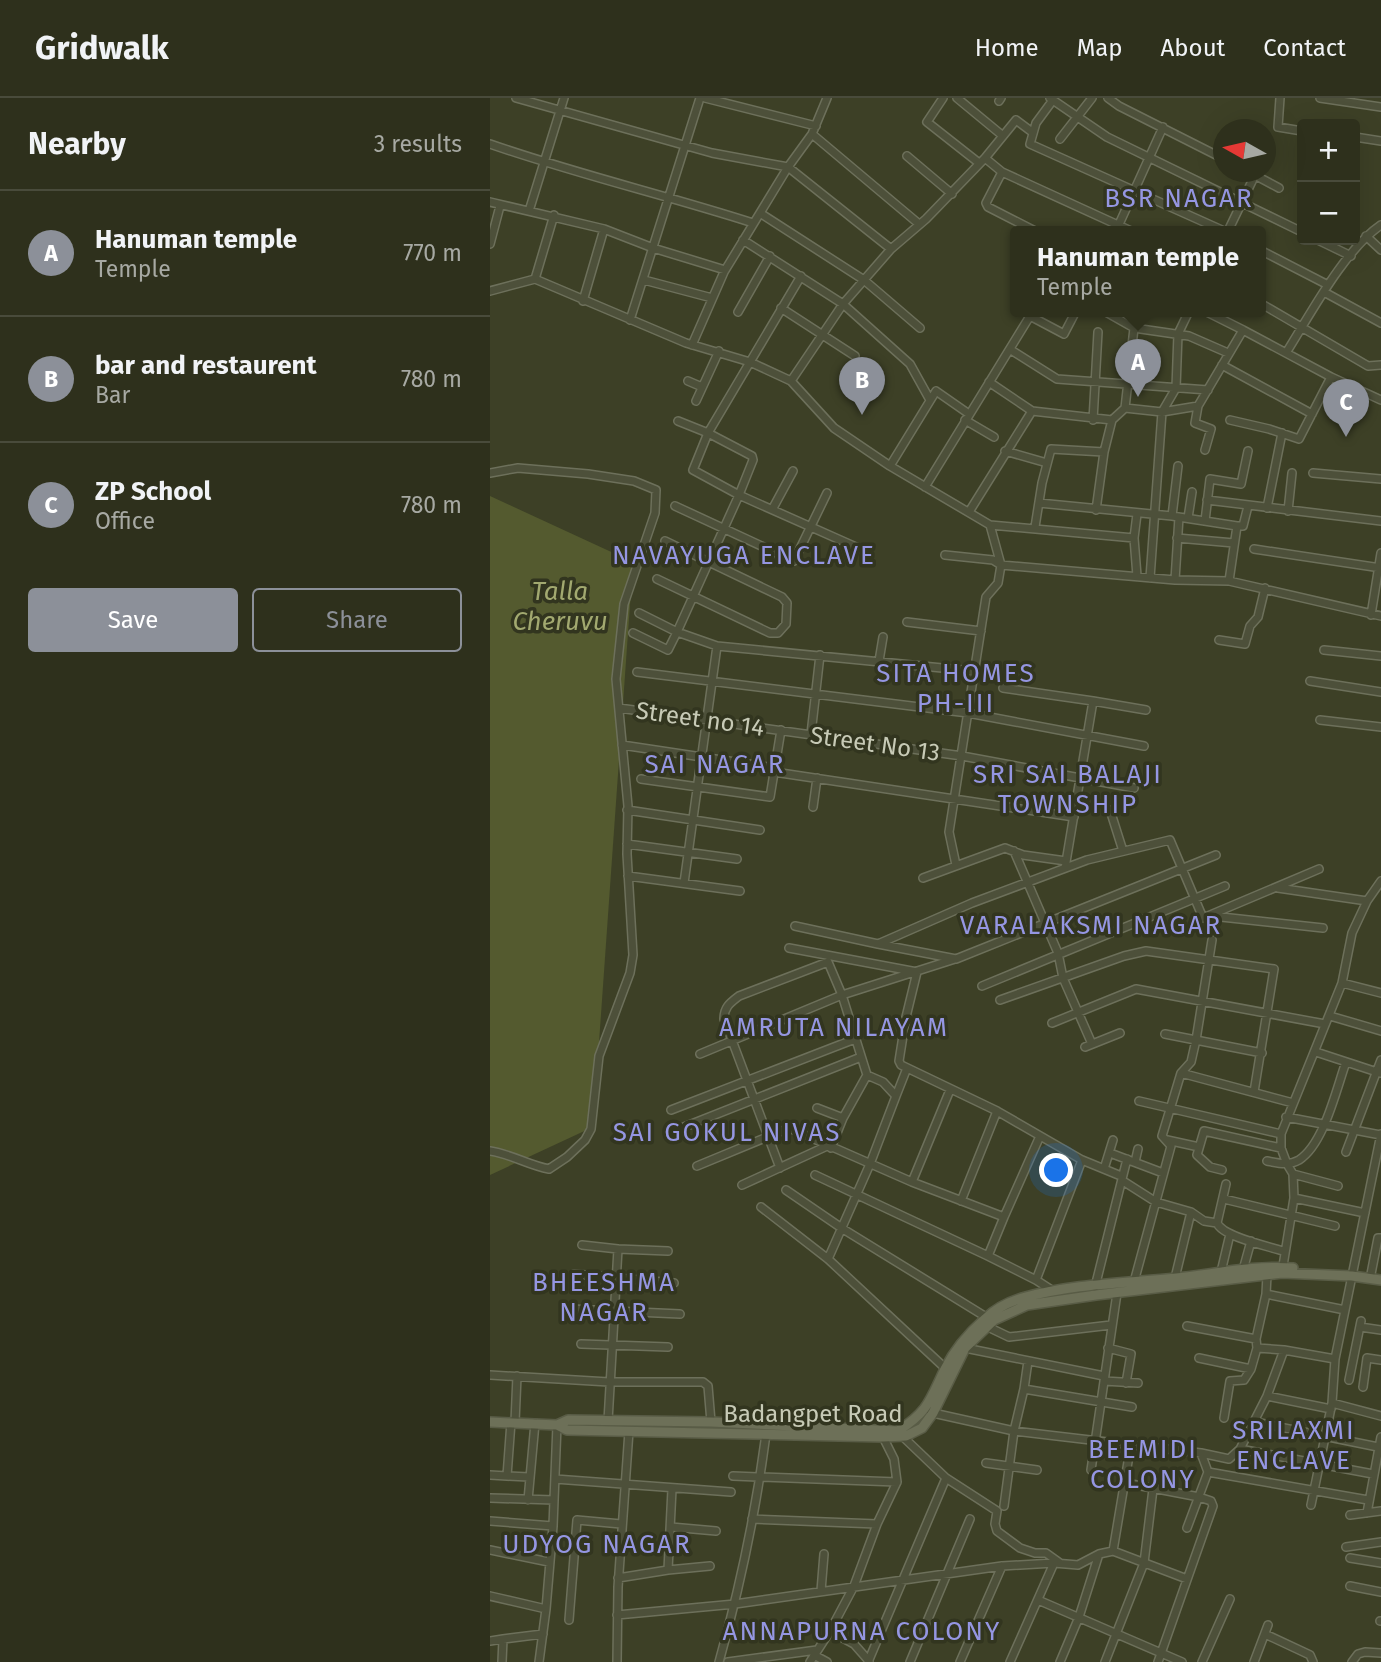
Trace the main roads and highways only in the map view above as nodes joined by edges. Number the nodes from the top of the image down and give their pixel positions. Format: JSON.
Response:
{"nodes":[{"id":1,"x":1282,"y":1270,"type":"junction"},
{"id":2,"x":1378,"y":1276,"type":"edge"},
{"id":3,"x":1096,"y":1291,"type":"junction"},
{"id":4,"x":986,"y":1322,"type":"junction"},
{"id":5,"x":930,"y":1410,"type":"junction"},
{"id":6,"x":490,"y":1422,"type":"edge"},
{"id":7,"x":557,"y":1425,"type":"junction"},
{"id":8,"x":738,"y":1428,"type":"junction"},
{"id":9,"x":881,"y":1434,"type":"junction"}],
"edges":[{"from":1,"to":2,"type":"main road","name":"Badangpet Road"},
{"from":1,"to":3,"type":"main road","name":"Badangpet Road"},
{"from":1,"to":3,"type":"main road","name":"Badangpet Road"},
{"from":3,"to":4,"type":"main road","name":"Badangpet Road"},
{"from":3,"to":4,"type":"main road","name":"Badangpet Road"},
{"from":4,"to":5,"type":"main road","name":"Badangpet Road"},
{"from":4,"to":5,"type":"main road","name":"Badangpet Road"},
{"from":5,"to":9,"type":"main road","name":"Badangpet Road"},
{"from":6,"to":7,"type":"main road","name":"Badangpet Road"},
{"from":7,"to":8,"type":"main road","name":"Badangpet Road"},
{"from":7,"to":8,"type":"main road","name":"Badangpet Road"},
{"from":8,"to":9,"type":"main road","name":"Badangpet Road"},
{"from":8,"to":9,"type":"main road","name":"Badangpet Road"}]}
